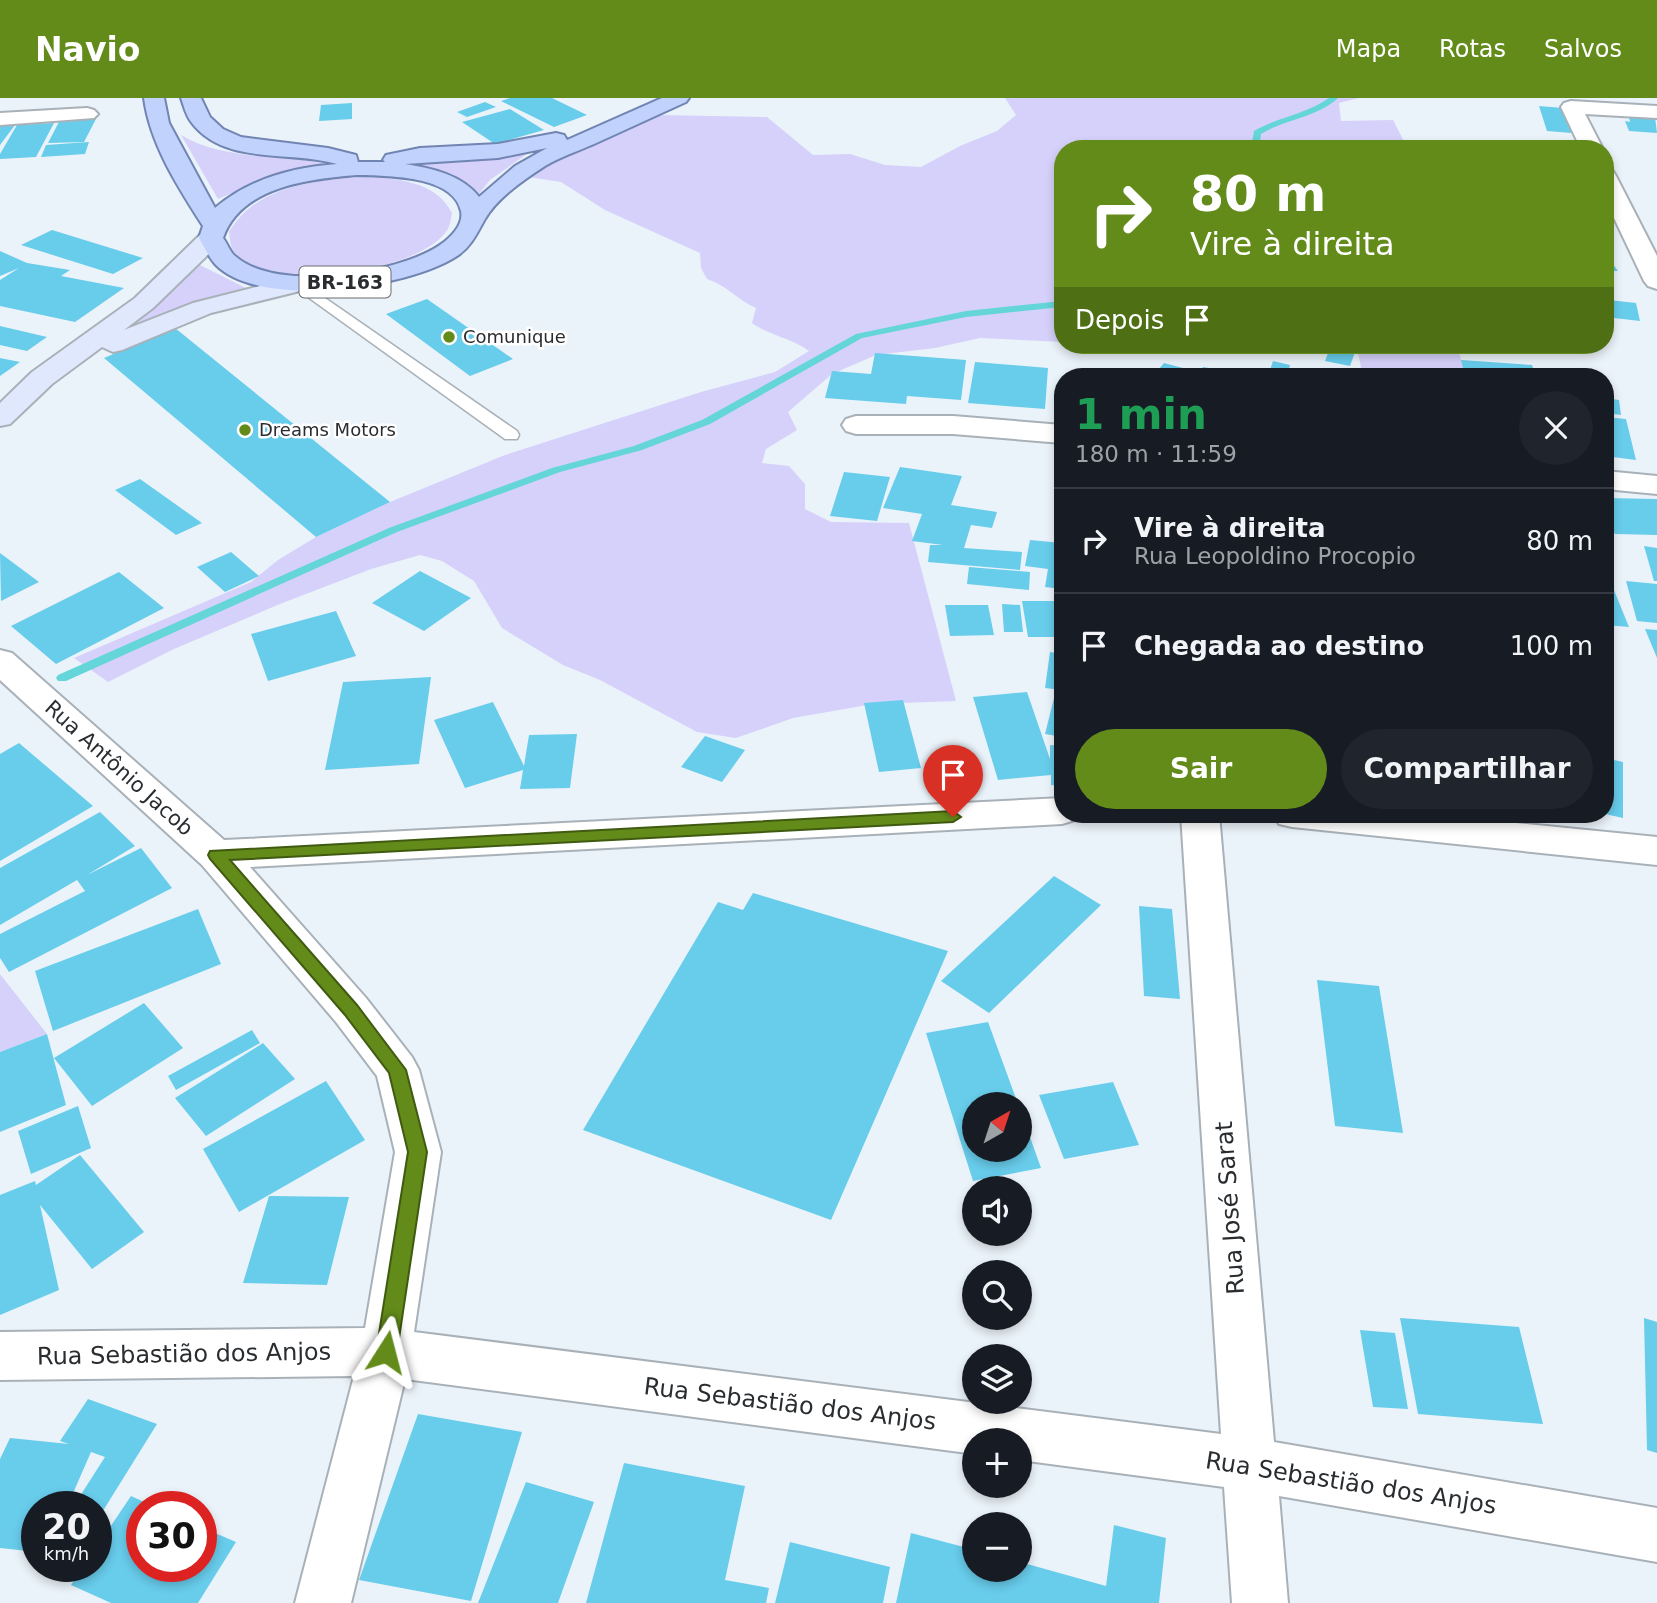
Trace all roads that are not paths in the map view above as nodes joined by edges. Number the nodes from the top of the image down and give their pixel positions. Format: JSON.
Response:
{"nodes":[{"id":1,"x":153,"y":98,"type":"edge"},
{"id":2,"x":191,"y":98,"type":"edge"},
{"id":3,"x":679,"y":98,"type":"edge"},
{"id":4,"x":1657,"y":112,"type":"edge"},
{"id":5,"x":87,"y":114,"type":"dead end"},
{"id":6,"x":0,"y":119,"type":"edge"},
{"id":7,"x":600,"y":132,"type":"junction"},
{"id":8,"x":1587,"y":140,"type":"edge"},
{"id":9,"x":367,"y":168,"type":"junction"},
{"id":10,"x":1614,"y":194,"type":"edge"},
{"id":11,"x":474,"y":216,"type":"junction"},
{"id":12,"x":213,"y":232,"type":"junction"},
{"id":13,"x":1657,"y":281,"type":"edge"},
{"id":14,"x":299,"y":284,"type":"junction"},
{"id":15,"x":42,"y":378,"type":"junction"},
{"id":16,"x":0,"y":418,"type":"edge"},
{"id":17,"x":856,"y":425,"type":"dead end"},
{"id":18,"x":1054,"y":433,"type":"edge"},
{"id":19,"x":511,"y":435,"type":"dead end"},
{"id":20,"x":1614,"y":481,"type":"edge"},
{"id":21,"x":1657,"y":485,"type":"edge"},
{"id":22,"x":0,"y":661,"type":"edge"},
{"id":23,"x":1054,"y":811,"type":"edge"},
{"id":24,"x":1201,"y":823,"type":"edge"},
{"id":25,"x":1381,"y":823,"type":"edge"},
{"id":26,"x":1657,"y":851,"type":"edge"},
{"id":27,"x":216,"y":855,"type":"junction"},
{"id":28,"x":386,"y":1352,"type":"junction"},
{"id":29,"x":0,"y":1356,"type":"edge"},
{"id":30,"x":1250,"y":1464,"type":"junction"},
{"id":31,"x":1657,"y":1535,"type":"edge"},
{"id":32,"x":323,"y":1603,"type":"edge"},
{"id":33,"x":1260,"y":1603,"type":"edge"}],
"edges":[{"from":1,"to":12,"type":"main road","number":"BR-163"},
{"from":2,"to":9,"type":"main road","number":"BR-163"},
{"from":3,"to":7,"type":"main road","number":"BR-163"},
{"from":4,"to":8,"type":"street"},
{"from":5,"to":6,"type":"street"},
{"from":7,"to":9,"type":"main road","number":"BR-163"},
{"from":7,"to":11,"type":"main road","number":"BR-163"},
{"from":9,"to":11,"type":"main road","number":"BR-163"},
{"from":9,"to":12,"type":"main road","number":"BR-163"},
{"from":10,"to":13,"type":"street"},
{"from":11,"to":14,"type":"main road","number":"BR-163"},
{"from":12,"to":14,"type":"main road","number":"BR-163"},
{"from":12,"to":15,"type":"main road"},
{"from":14,"to":15,"type":"main road"},
{"from":14,"to":19,"type":"lane"},
{"from":15,"to":16,"type":"main road"},
{"from":17,"to":18,"type":"street"},
{"from":20,"to":21,"type":"street"},
{"from":22,"to":27,"type":"street","name":"Rua Antônio Jacob"},
{"from":23,"to":27,"type":"street"},
{"from":24,"to":30,"type":"street","name":"Rua José Sarat"},
{"from":25,"to":26,"type":"street"},
{"from":27,"to":28,"type":"street","name":"Rua Antônio Jacob"},
{"from":28,"to":29,"type":"street","name":"Rua Sebastião dos Anjos"},
{"from":28,"to":30,"type":"street","name":"Rua Sebastião dos Anjos"},
{"from":28,"to":32,"type":"street","name":"Rua Antônio Jacob"},
{"from":30,"to":31,"type":"street","name":"Rua Sebastião dos Anjos"},
{"from":30,"to":33,"type":"street","name":"Rua José Sarat"}]}
